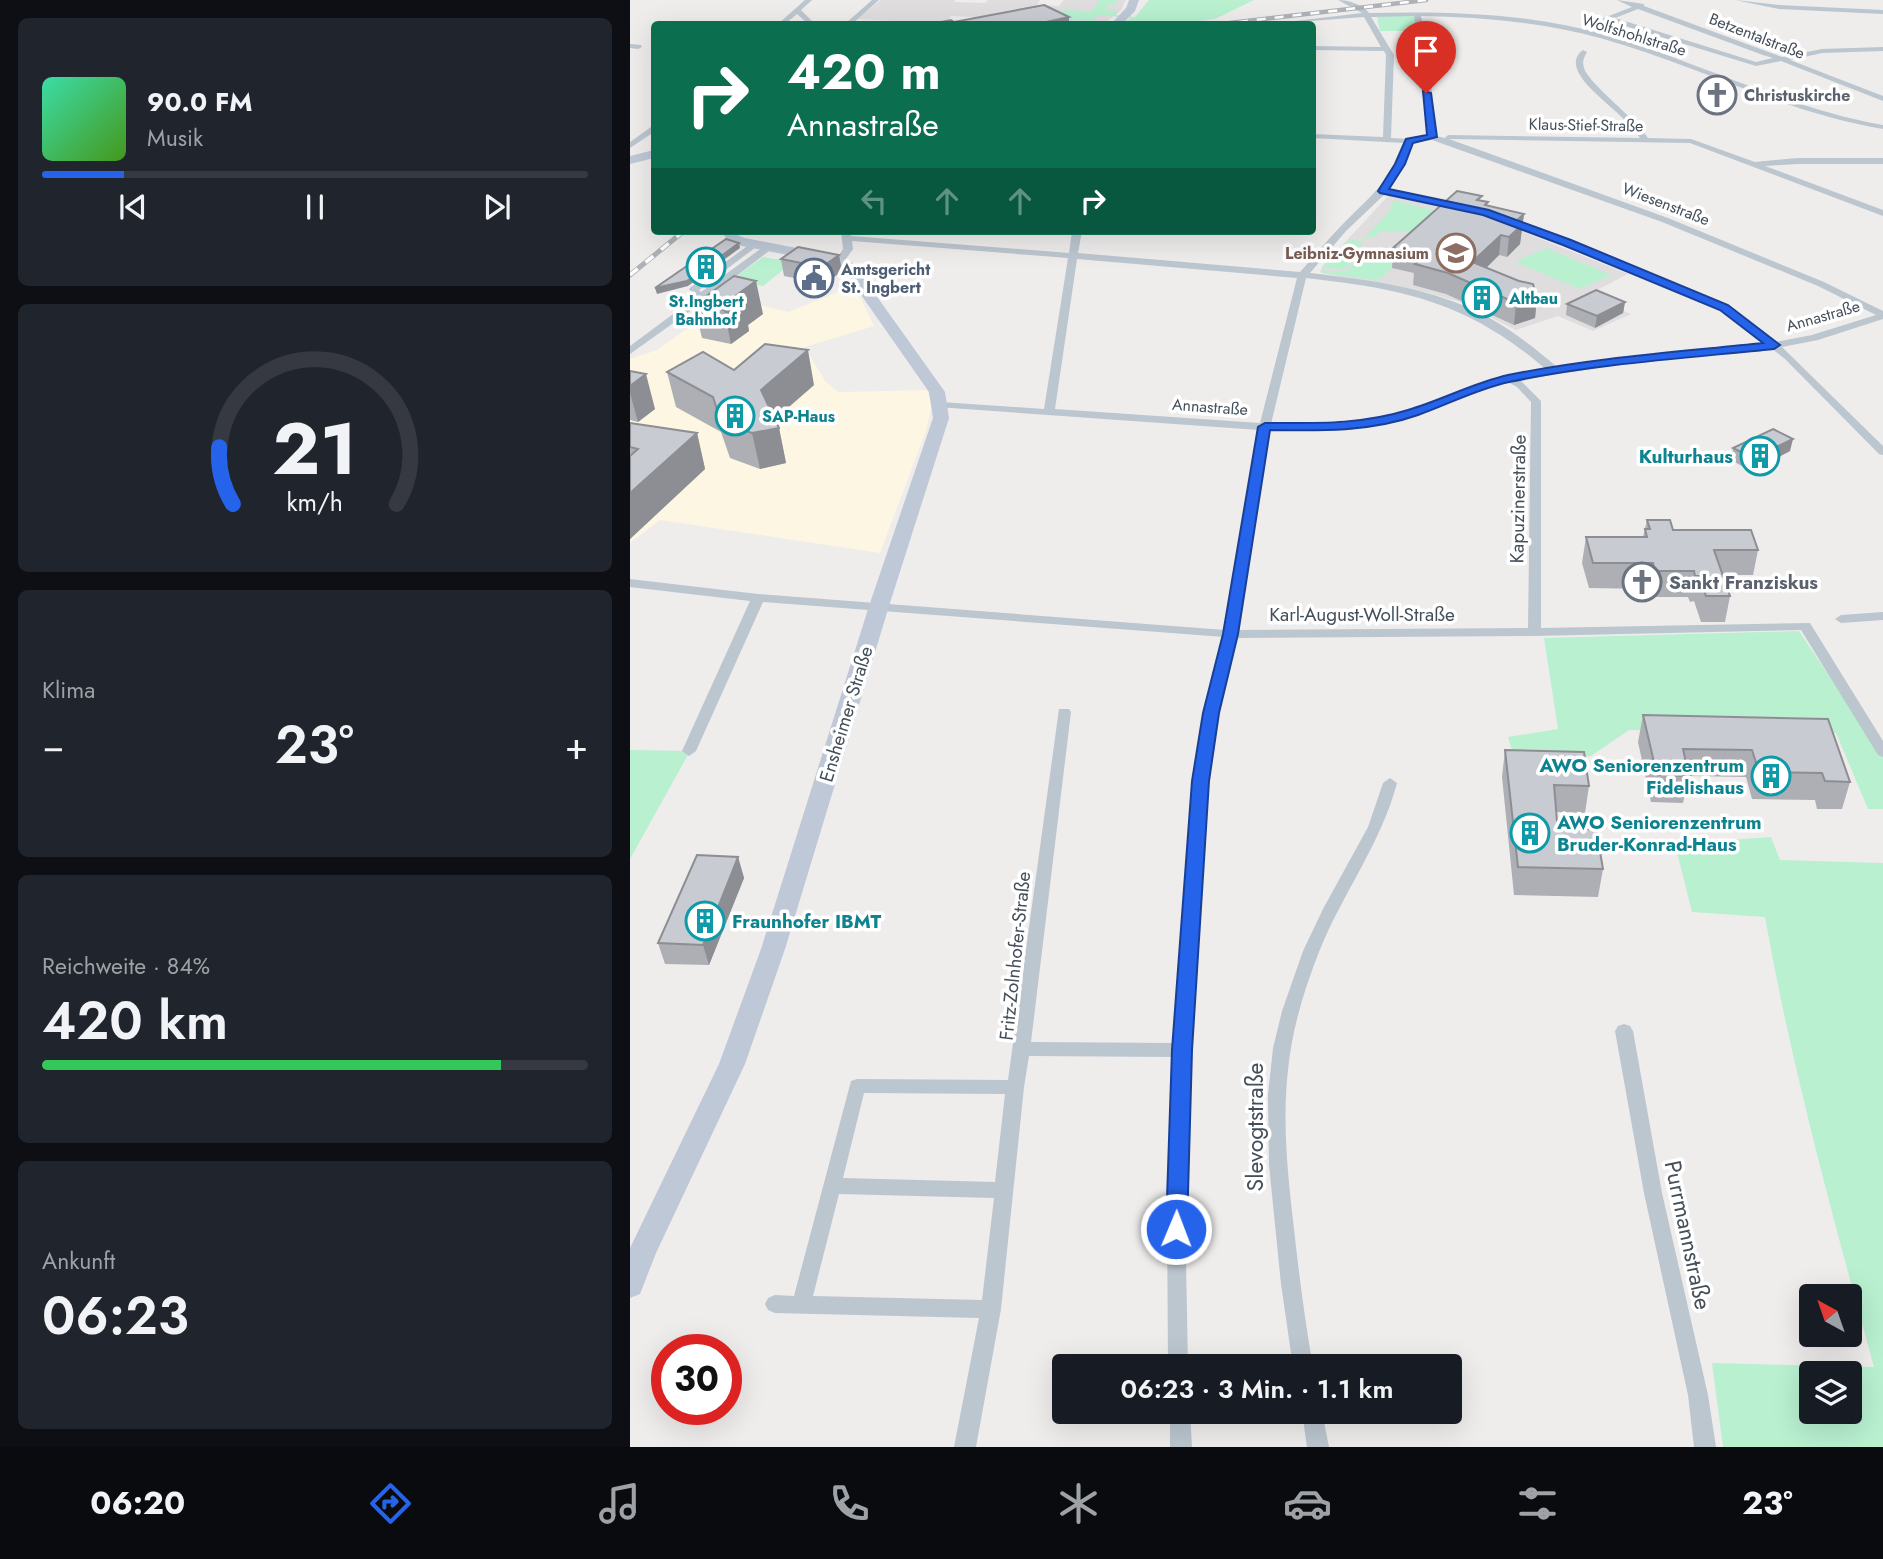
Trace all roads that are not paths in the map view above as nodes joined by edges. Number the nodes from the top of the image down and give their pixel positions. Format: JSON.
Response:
{"nodes":[{"id":1,"x":809,"y":0,"type":"edge"},
{"id":2,"x":876,"y":0,"type":"edge"},
{"id":3,"x":1134,"y":0,"type":"edge"},
{"id":4,"x":1341,"y":0,"type":"edge"},
{"id":5,"x":1620,"y":0,"type":"edge"},
{"id":6,"x":1649,"y":0,"type":"edge"},
{"id":7,"x":1738,"y":0,"type":"edge"},
{"id":8,"x":1640,"y":7,"type":"junction"},
{"id":9,"x":798,"y":11,"type":"junction"},
{"id":10,"x":1883,"y":12,"type":"edge"},
{"id":11,"x":1417,"y":14,"type":"junction"},
{"id":12,"x":1367,"y":15,"type":"junction"},
{"id":13,"x":1610,"y":19,"type":"junction"},
{"id":14,"x":785,"y":21,"type":"edge"},
{"id":15,"x":809,"y":21,"type":"edge"},
{"id":16,"x":852,"y":21,"type":"edge"},
{"id":17,"x":1119,"y":21,"type":"edge"},
{"id":18,"x":1305,"y":21,"type":"edge"},
{"id":19,"x":1586,"y":28,"type":"dead end"},
{"id":20,"x":1316,"y":48,"type":"edge"},
{"id":21,"x":1386,"y":49,"type":"junction"},
{"id":22,"x":1883,"y":49,"type":"edge"},
{"id":23,"x":1583,"y":52,"type":"dead end"},
{"id":24,"x":1781,"y":59,"type":"junction"},
{"id":25,"x":1883,"y":99,"type":"edge"},
{"id":26,"x":1883,"y":127,"type":"edge"},
{"id":27,"x":651,"y":131,"type":"edge"},
{"id":28,"x":1316,"y":136,"type":"edge"},
{"id":29,"x":1432,"y":137,"type":"junction"},
{"id":30,"x":1387,"y":139,"type":"junction"},
{"id":31,"x":1409,"y":141,"type":"junction"},
{"id":32,"x":1646,"y":141,"type":"junction"},
{"id":33,"x":630,"y":147,"type":"edge"},
{"id":34,"x":651,"y":149,"type":"edge"},
{"id":35,"x":651,"y":156,"type":"edge"},
{"id":36,"x":630,"y":160,"type":"edge"},
{"id":37,"x":1883,"y":161,"type":"edge"},
{"id":38,"x":1757,"y":164,"type":"junction"},
{"id":39,"x":1383,"y":191,"type":"junction"},
{"id":40,"x":1474,"y":210,"type":"edge"},
{"id":41,"x":1883,"y":214,"type":"edge"},
{"id":42,"x":1497,"y":216,"type":"edge"},
{"id":43,"x":731,"y":235,"type":"edge"},
{"id":44,"x":847,"y":235,"type":"edge"},
{"id":45,"x":857,"y":235,"type":"edge"},
{"id":46,"x":1076,"y":235,"type":"edge"},
{"id":47,"x":753,"y":245,"type":"junction"},
{"id":48,"x":769,"y":247,"type":"junction"},
{"id":49,"x":1073,"y":256,"type":"junction"},
{"id":50,"x":840,"y":261,"type":"junction"},
{"id":51,"x":1302,"y":276,"type":"junction"},
{"id":52,"x":704,"y":297,"type":"junction"},
{"id":53,"x":1883,"y":315,"type":"edge"},
{"id":54,"x":1774,"y":345,"type":"junction"},
{"id":55,"x":630,"y":351,"type":"edge"},
{"id":56,"x":1555,"y":371,"type":"junction"},
{"id":57,"x":1509,"y":379,"type":"junction"},
{"id":58,"x":941,"y":405,"type":"junction"},
{"id":59,"x":1049,"y":411,"type":"junction"},
{"id":60,"x":1265,"y":427,"type":"junction"},
{"id":61,"x":1883,"y":452,"type":"edge"},
{"id":62,"x":630,"y":583,"type":"edge"},
{"id":63,"x":758,"y":598,"type":"junction"},
{"id":64,"x":879,"y":606,"type":"junction"},
{"id":65,"x":1883,"y":616,"type":"edge"},
{"id":66,"x":1841,"y":619,"type":"dead end"},
{"id":67,"x":1534,"y":632,"type":"junction"},
{"id":68,"x":1231,"y":634,"type":"junction"},
{"id":69,"x":1064,"y":712,"type":"dead end"},
{"id":70,"x":689,"y":751,"type":"dead end"},
{"id":71,"x":1883,"y":752,"type":"edge"},
{"id":72,"x":1390,"y":783,"type":"dead end"},
{"id":73,"x":1624,"y":1031,"type":"dead end"},
{"id":74,"x":1022,"y":1049,"type":"junction"},
{"id":75,"x":1182,"y":1050,"type":"junction"},
{"id":76,"x":1015,"y":1087,"type":"junction"},
{"id":77,"x":831,"y":1186,"type":"junction"},
{"id":78,"x":1003,"y":1190,"type":"junction"},
{"id":79,"x":630,"y":1285,"type":"edge"},
{"id":80,"x":775,"y":1304,"type":"dead end"},
{"id":81,"x":801,"y":1305,"type":"junction"},
{"id":82,"x":991,"y":1309,"type":"junction"},
{"id":83,"x":1178,"y":1354,"type":"edge"},
{"id":84,"x":1301,"y":1354,"type":"edge"},
{"id":85,"x":1180,"y":1424,"type":"edge"},
{"id":86,"x":1314,"y":1424,"type":"edge"},
{"id":87,"x":965,"y":1447,"type":"edge"},
{"id":88,"x":1181,"y":1447,"type":"edge"},
{"id":89,"x":1318,"y":1447,"type":"edge"},
{"id":90,"x":1705,"y":1447,"type":"edge"}],
"edges":[{"from":1,"to":9,"type":"street"},
{"from":2,"to":16,"type":"street"},
{"from":3,"to":17,"type":"main road"},
{"from":4,"to":12,"type":"street"},
{"from":5,"to":8,"type":"street","name":"Betzentalstraße"},
{"from":6,"to":8,"type":"street"},
{"from":7,"to":10,"type":"street"},
{"from":8,"to":13,"type":"street"},
{"from":8,"to":24,"type":"street","name":"Betzentalstraße"},
{"from":9,"to":14,"type":"street"},
{"from":9,"to":15,"type":"street"},
{"from":11,"to":12,"type":"street","name":"Wolfshohlstraße"},
{"from":11,"to":26,"type":"street","name":"Wolfshohlstraße"},
{"from":11,"to":29,"type":"street"},
{"from":12,"to":18,"type":"street","name":"Wolfshohlstraße"},
{"from":12,"to":21,"type":"street"},
{"from":13,"to":19,"type":"street"},
{"from":13,"to":24,"type":"street"},
{"from":20,"to":21,"type":"street"},
{"from":21,"to":30,"type":"street"},
{"from":22,"to":24,"type":"street"},
{"from":23,"to":32,"type":"street"},
{"from":24,"to":25,"type":"street","name":"Betzentalstraße"},
{"from":27,"to":33,"type":"street"},
{"from":28,"to":30,"type":"street","name":"Wiesenstraße"},
{"from":29,"to":31,"type":"street","name":"Wiesenstraße"},
{"from":29,"to":32,"type":"street","name":"Klaus-Stief-Straße"},
{"from":29,"to":53,"type":"street","name":"Wiesenstraße"},
{"from":30,"to":31,"type":"street","name":"Wiesenstraße"},
{"from":31,"to":39,"type":"street"},
{"from":32,"to":38,"type":"street","name":"Klaus-Stief-Straße"},
{"from":33,"to":34,"type":"main road"},
{"from":35,"to":36,"type":"main road"},
{"from":37,"to":38,"type":"street"},
{"from":38,"to":41,"type":"street","name":"Klaus-Stief-Straße"},
{"from":39,"to":40,"type":"street"},
{"from":39,"to":51,"type":"street"},
{"from":42,"to":54,"type":"street"},
{"from":43,"to":47,"type":"main road"},
{"from":44,"to":50,"type":"street"},
{"from":45,"to":49,"type":"street"},
{"from":46,"to":49,"type":"street"},
{"from":47,"to":48,"type":"main road"},
{"from":47,"to":52,"type":"street"},
{"from":48,"to":50,"type":"main road"},
{"from":48,"to":52,"type":"street"},
{"from":49,"to":51,"type":"street"},
{"from":49,"to":59,"type":"street"},
{"from":50,"to":58,"type":"main road"},
{"from":51,"to":56,"type":"street"},
{"from":51,"to":60,"type":"street"},
{"from":52,"to":55,"type":"street"},
{"from":53,"to":54,"type":"street","name":"Annastraße"},
{"from":54,"to":56,"type":"street","name":"Annastraße"},
{"from":54,"to":61,"type":"street"},
{"from":56,"to":57,"type":"street","name":"Annastraße"},
{"from":57,"to":60,"type":"street","name":"Annastraße"},
{"from":57,"to":67,"type":"street","name":"Kapuzinerstraße"},
{"from":58,"to":59,"type":"street","name":"Annastraße"},
{"from":58,"to":64,"type":"main road","name":"Ensheimer Straße"},
{"from":59,"to":60,"type":"street","name":"Annastraße"},
{"from":60,"to":68,"type":"street"},
{"from":62,"to":63,"type":"street","name":"Karl-August-Woll-Straße"},
{"from":63,"to":64,"type":"street","name":"Karl-August-Woll-Straße"},
{"from":63,"to":70,"type":"street"},
{"from":64,"to":68,"type":"street","name":"Karl-August-Woll-Straße"},
{"from":64,"to":79,"type":"main road","name":"Ensheimer Straße"},
{"from":65,"to":66,"type":"street"},
{"from":67,"to":68,"type":"street","name":"Karl-August-Woll-Straße"},
{"from":67,"to":71,"type":"street","name":"Karl-August-Woll-Straße"},
{"from":68,"to":75,"type":"street"},
{"from":69,"to":74,"type":"street","name":"Fritz-Zolnhofer-Straße"},
{"from":72,"to":84,"type":"street","name":"Slevogtstraße"},
{"from":73,"to":90,"type":"street","name":"Purrmannstraße"},
{"from":74,"to":75,"type":"street","name":"Fritz-Zolnhofer-Straße"},
{"from":74,"to":76,"type":"street"},
{"from":75,"to":83,"type":"street"},
{"from":76,"to":77,"type":"street"},
{"from":76,"to":78,"type":"street"},
{"from":77,"to":78,"type":"street"},
{"from":77,"to":81,"type":"street"},
{"from":78,"to":82,"type":"street"},
{"from":80,"to":81,"type":"street"},
{"from":81,"to":82,"type":"street"},
{"from":82,"to":87,"type":"street"},
{"from":85,"to":88,"type":"street"},
{"from":86,"to":89,"type":"street"}]}
